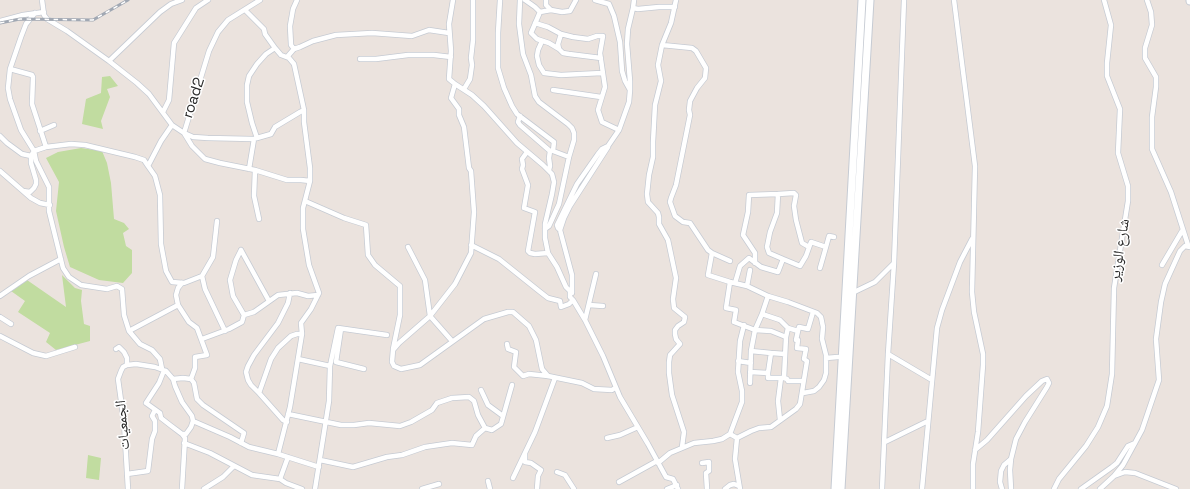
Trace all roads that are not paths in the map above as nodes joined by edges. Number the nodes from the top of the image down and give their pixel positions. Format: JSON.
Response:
{"nodes":[{"id":1,"x":42,"y":0,"type":"edge"},
{"id":2,"x":182,"y":0,"type":"edge"},
{"id":3,"x":208,"y":0,"type":"edge"},
{"id":4,"x":260,"y":0,"type":"edge"},
{"id":5,"x":297,"y":0,"type":"edge"},
{"id":6,"x":453,"y":0,"type":"edge"},
{"id":7,"x":473,"y":0,"type":"edge"},
{"id":8,"x":500,"y":0,"type":"edge"},
{"id":9,"x":520,"y":0,"type":"edge"},
{"id":10,"x":524,"y":0,"type":"edge"},
{"id":11,"x":546,"y":0,"type":"edge"},
{"id":12,"x":576,"y":0,"type":"edge"},
{"id":13,"x":595,"y":0,"type":"edge"},
{"id":14,"x":634,"y":0,"type":"edge"},
{"id":15,"x":676,"y":0,"type":"edge"},
{"id":16,"x":862,"y":0,"type":"edge"},
{"id":17,"x":870,"y":0,"type":"edge"},
{"id":18,"x":904,"y":0,"type":"edge"},
{"id":19,"x":954,"y":0,"type":"edge"},
{"id":20,"x":1104,"y":0,"type":"edge"},
{"id":21,"x":1147,"y":0,"type":"edge"},
{"id":22,"x":674,"y":7,"type":"junction"},
{"id":23,"x":633,"y":8,"type":"junction"},
{"id":24,"x":246,"y":10,"type":"junction"},
{"id":25,"x":551,"y":10,"type":"junction"},
{"id":26,"x":44,"y":12,"type":"junction"},
{"id":27,"x":540,"y":12,"type":"junction"},
{"id":28,"x":35,"y":13,"type":"junction"},
{"id":29,"x":0,"y":21,"type":"edge"},
{"id":30,"x":536,"y":23,"type":"junction"},
{"id":31,"x":449,"y":33,"type":"junction"},
{"id":32,"x":561,"y":34,"type":"junction"},
{"id":33,"x":542,"y":41,"type":"junction"},
{"id":34,"x":662,"y":46,"type":"junction"},
{"id":35,"x":276,"y":48,"type":"junction"},
{"id":36,"x":294,"y":49,"type":"junction"},
{"id":37,"x":559,"y":49,"type":"junction"},
{"id":38,"x":287,"y":57,"type":"junction"},
{"id":39,"x":450,"y":58,"type":"junction"},
{"id":40,"x":601,"y":58,"type":"junction"},
{"id":41,"x":360,"y":59,"type":"dead end"},
{"id":42,"x":110,"y":61,"type":"junction"},
{"id":43,"x":10,"y":69,"type":"junction"},
{"id":44,"x":602,"y":73,"type":"junction"},
{"id":45,"x":455,"y":84,"type":"junction"},
{"id":46,"x":464,"y":89,"type":"junction"},
{"id":47,"x":553,"y":90,"type":"dead end"},
{"id":48,"x":630,"y":90,"type":"junction"},
{"id":49,"x":601,"y":97,"type":"junction"},
{"id":50,"x":304,"y":110,"type":"junction"},
{"id":51,"x":163,"y":112,"type":"junction"},
{"id":52,"x":520,"y":116,"type":"junction"},
{"id":53,"x":54,"y":125,"type":"dead end"},
{"id":54,"x":172,"y":125,"type":"junction"},
{"id":55,"x":619,"y":130,"type":"junction"},
{"id":56,"x":40,"y":131,"type":"junction"},
{"id":57,"x":184,"y":133,"type":"junction"},
{"id":58,"x":0,"y":136,"type":"edge"},
{"id":59,"x":255,"y":138,"type":"junction"},
{"id":60,"x":46,"y":147,"type":"junction"},
{"id":61,"x":34,"y":151,"type":"junction"},
{"id":62,"x":552,"y":151,"type":"junction"},
{"id":63,"x":527,"y":152,"type":"junction"},
{"id":64,"x":31,"y":156,"type":"junction"},
{"id":65,"x":569,"y":157,"type":"junction"},
{"id":66,"x":148,"y":166,"type":"junction"},
{"id":67,"x":252,"y":169,"type":"junction"},
{"id":68,"x":549,"y":170,"type":"junction"},
{"id":69,"x":0,"y":171,"type":"edge"},
{"id":70,"x":310,"y":181,"type":"junction"},
{"id":71,"x":23,"y":191,"type":"junction"},
{"id":72,"x":778,"y":194,"type":"junction"},
{"id":73,"x":305,"y":201,"type":"junction"},
{"id":74,"x":50,"y":205,"type":"junction"},
{"id":75,"x":259,"y":219,"type":"dead end"},
{"id":76,"x":217,"y":221,"type":"dead end"},
{"id":77,"x":545,"y":229,"type":"junction"},
{"id":78,"x":1182,"y":231,"type":"junction"},
{"id":79,"x":834,"y":237,"type":"dead end"},
{"id":80,"x":973,"y":237,"type":"junction"},
{"id":81,"x":471,"y":245,"type":"junction"},
{"id":82,"x":1189,"y":246,"type":"edge"},
{"id":83,"x":408,"y":247,"type":"dead end"},
{"id":84,"x":809,"y":247,"type":"junction"},
{"id":85,"x":826,"y":247,"type":"junction"},
{"id":86,"x":548,"y":253,"type":"junction"},
{"id":87,"x":712,"y":253,"type":"junction"},
{"id":88,"x":61,"y":259,"type":"junction"},
{"id":89,"x":783,"y":259,"type":"junction"},
{"id":90,"x":730,"y":260,"type":"dead end"},
{"id":91,"x":755,"y":263,"type":"junction"},
{"id":92,"x":894,"y":263,"type":"junction"},
{"id":93,"x":1162,"y":265,"type":"dead end"},
{"id":94,"x":820,"y":268,"type":"dead end"},
{"id":95,"x":750,"y":270,"type":"dead end"},
{"id":96,"x":596,"y":274,"type":"dead end"},
{"id":97,"x":202,"y":276,"type":"junction"},
{"id":98,"x":182,"y":283,"type":"junction"},
{"id":99,"x":732,"y":283,"type":"junction"},
{"id":100,"x":747,"y":286,"type":"junction"},
{"id":101,"x":290,"y":293,"type":"junction"},
{"id":102,"x":849,"y":294,"type":"junction"},
{"id":103,"x":318,"y":295,"type":"junction"},
{"id":104,"x":0,"y":296,"type":"edge"},
{"id":105,"x":768,"y":296,"type":"junction"},
{"id":106,"x":573,"y":300,"type":"junction"},
{"id":107,"x":269,"y":301,"type":"junction"},
{"id":108,"x":178,"y":305,"type":"junction"},
{"id":109,"x":589,"y":305,"type":"junction"},
{"id":110,"x":603,"y":306,"type":"dead end"},
{"id":111,"x":813,"y":312,"type":"junction"},
{"id":112,"x":762,"y":314,"type":"junction"},
{"id":113,"x":244,"y":315,"type":"junction"},
{"id":114,"x":430,"y":316,"type":"junction"},
{"id":115,"x":845,"y":316,"type":"junction"},
{"id":116,"x":0,"y":317,"type":"edge"},
{"id":117,"x":585,"y":320,"type":"junction"},
{"id":118,"x":11,"y":324,"type":"dead end"},
{"id":119,"x":744,"y":325,"type":"junction"},
{"id":120,"x":788,"y":328,"type":"junction"},
{"id":121,"x":342,"y":329,"type":"junction"},
{"id":122,"x":755,"y":330,"type":"junction"},
{"id":123,"x":129,"y":331,"type":"junction"},
{"id":124,"x":225,"y":331,"type":"junction"},
{"id":125,"x":798,"y":331,"type":"junction"},
{"id":126,"x":302,"y":334,"type":"junction"},
{"id":127,"x":387,"y":335,"type":"dead end"},
{"id":128,"x":0,"y":336,"type":"edge"},
{"id":129,"x":786,"y":337,"type":"junction"},
{"id":130,"x":202,"y":339,"type":"junction"},
{"id":131,"x":452,"y":341,"type":"junction"},
{"id":132,"x":507,"y":344,"type":"dead end"},
{"id":133,"x":75,"y":347,"type":"dead end"},
{"id":134,"x":116,"y":349,"type":"dead end"},
{"id":135,"x":393,"y":350,"type":"junction"},
{"id":136,"x":752,"y":351,"type":"junction"},
{"id":137,"x":771,"y":353,"type":"junction"},
{"id":138,"x":785,"y":354,"type":"junction"},
{"id":139,"x":888,"y":354,"type":"junction"},
{"id":140,"x":838,"y":357,"type":"junction"},
{"id":141,"x":826,"y":358,"type":"junction"},
{"id":142,"x":298,"y":359,"type":"junction"},
{"id":143,"x":738,"y":361,"type":"junction"},
{"id":144,"x":751,"y":363,"type":"junction"},
{"id":145,"x":127,"y":365,"type":"junction"},
{"id":146,"x":330,"y":366,"type":"junction"},
{"id":147,"x":364,"y":369,"type":"dead end"},
{"id":148,"x":164,"y":370,"type":"junction"},
{"id":149,"x":750,"y":372,"type":"junction"},
{"id":150,"x":768,"y":373,"type":"junction"},
{"id":151,"x":548,"y":376,"type":"junction"},
{"id":152,"x":173,"y":378,"type":"junction"},
{"id":153,"x":555,"y":378,"type":"junction"},
{"id":154,"x":782,"y":378,"type":"junction"},
{"id":155,"x":191,"y":379,"type":"junction"},
{"id":156,"x":932,"y":380,"type":"junction"},
{"id":157,"x":803,"y":381,"type":"junction"},
{"id":158,"x":750,"y":383,"type":"dead end"},
{"id":159,"x":512,"y":385,"type":"dead end"},
{"id":160,"x":615,"y":388,"type":"junction"},
{"id":161,"x":481,"y":390,"type":"dead end"},
{"id":162,"x":259,"y":392,"type":"junction"},
{"id":163,"x":803,"y":393,"type":"junction"},
{"id":164,"x":840,"y":401,"type":"junction"},
{"id":165,"x":155,"y":410,"type":"junction"},
{"id":166,"x":288,"y":414,"type":"junction"},
{"id":167,"x":503,"y":416,"type":"junction"},
{"id":168,"x":780,"y":420,"type":"junction"},
{"id":169,"x":193,"y":421,"type":"junction"},
{"id":170,"x":928,"y":421,"type":"junction"},
{"id":171,"x":287,"y":422,"type":"junction"},
{"id":172,"x":326,"y":423,"type":"junction"},
{"id":173,"x":638,"y":427,"type":"junction"},
{"id":174,"x":485,"y":428,"type":"junction"},
{"id":175,"x":182,"y":434,"type":"junction"},
{"id":176,"x":730,"y":434,"type":"junction"},
{"id":177,"x":607,"y":438,"type":"dead end"},
{"id":178,"x":737,"y":438,"type":"junction"},
{"id":179,"x":885,"y":442,"type":"junction"},
{"id":180,"x":184,"y":443,"type":"junction"},
{"id":181,"x":241,"y":443,"type":"junction"},
{"id":182,"x":1135,"y":443,"type":"junction"},
{"id":183,"x":682,"y":447,"type":"junction"},
{"id":184,"x":975,"y":450,"type":"junction"},
{"id":185,"x":525,"y":451,"type":"junction"},
{"id":186,"x":278,"y":454,"type":"junction"},
{"id":187,"x":288,"y":457,"type":"junction"},
{"id":188,"x":1011,"y":459,"type":"junction"},
{"id":189,"x":320,"y":460,"type":"junction"},
{"id":190,"x":658,"y":462,"type":"junction"},
{"id":191,"x":702,"y":463,"type":"dead end"},
{"id":192,"x":234,"y":466,"type":"junction"},
{"id":193,"x":319,"y":467,"type":"junction"},
{"id":194,"x":557,"y":472,"type":"dead end"},
{"id":195,"x":127,"y":474,"type":"junction"},
{"id":196,"x":1114,"y":476,"type":"junction"},
{"id":197,"x":513,"y":478,"type":"dead end"},
{"id":198,"x":280,"y":479,"type":"junction"},
{"id":199,"x":488,"y":481,"type":"dead end"},
{"id":200,"x":620,"y":482,"type":"dead end"},
{"id":201,"x":439,"y":484,"type":"dead end"},
{"id":202,"x":292,"y":487,"type":"edge"},
{"id":203,"x":678,"y":487,"type":"edge"},
{"id":204,"x":740,"y":487,"type":"edge"},
{"id":205,"x":128,"y":489,"type":"edge"},
{"id":206,"x":182,"y":489,"type":"edge"},
{"id":207,"x":204,"y":489,"type":"edge"},
{"id":208,"x":302,"y":489,"type":"edge"},
{"id":209,"x":316,"y":489,"type":"edge"},
{"id":210,"x":422,"y":489,"type":"edge"},
{"id":211,"x":490,"y":489,"type":"edge"},
{"id":212,"x":537,"y":489,"type":"edge"},
{"id":213,"x":574,"y":489,"type":"edge"},
{"id":214,"x":667,"y":489,"type":"edge"},
{"id":215,"x":707,"y":489,"type":"edge"},
{"id":216,"x":725,"y":489,"type":"edge"},
{"id":217,"x":835,"y":489,"type":"edge"},
{"id":218,"x":841,"y":489,"type":"edge"},
{"id":219,"x":882,"y":489,"type":"edge"},
{"id":220,"x":922,"y":489,"type":"edge"},
{"id":221,"x":973,"y":489,"type":"edge"},
{"id":222,"x":1002,"y":489,"type":"edge"},
{"id":223,"x":1011,"y":489,"type":"edge"},
{"id":224,"x":1054,"y":489,"type":"edge"},
{"id":225,"x":1081,"y":489,"type":"edge"},
{"id":226,"x":1100,"y":489,"type":"edge"},
{"id":227,"x":1176,"y":489,"type":"edge"}],
"edges":[{"from":1,"to":26,"type":"street"},
{"from":2,"to":42,"type":"street"},
{"from":3,"to":51,"type":"street"},
{"from":4,"to":24,"type":"street"},
{"from":5,"to":36,"type":"street"},
{"from":6,"to":31,"type":"street"},
{"from":7,"to":46,"type":"street"},
{"from":8,"to":52,"type":"street"},
{"from":9,"to":65,"type":"street"},
{"from":10,"to":27,"type":"street"},
{"from":11,"to":25,"type":"street"},
{"from":12,"to":25,"type":"street"},
{"from":13,"to":48,"type":"street"},
{"from":14,"to":23,"type":"street"},
{"from":15,"to":22,"type":"street"},
{"from":16,"to":102,"type":"street"},
{"from":17,"to":102,"type":"street"},
{"from":18,"to":92,"type":"street"},
{"from":19,"to":80,"type":"street"},
{"from":20,"to":224,"type":"street","name":"شارع الوزير"},
{"from":21,"to":78,"type":"street"},
{"from":22,"to":23,"type":"street"},
{"from":22,"to":34,"type":"street"},
{"from":23,"to":48,"type":"street"},
{"from":24,"to":35,"type":"street"},
{"from":24,"to":57,"type":"street","name":"road2"},
{"from":25,"to":27,"type":"street"},
{"from":26,"to":28,"type":"street"},
{"from":26,"to":42,"type":"street"},
{"from":27,"to":30,"type":"street"},
{"from":28,"to":29,"type":"street"},
{"from":28,"to":43,"type":"street"},
{"from":30,"to":32,"type":"street"},
{"from":30,"to":33,"type":"street"},
{"from":31,"to":36,"type":"street"},
{"from":31,"to":39,"type":"street"},
{"from":32,"to":37,"type":"street"},
{"from":32,"to":40,"type":"street"},
{"from":33,"to":37,"type":"street"},
{"from":33,"to":44,"type":"street"},
{"from":34,"to":87,"type":"street"},
{"from":34,"to":183,"type":"street"},
{"from":35,"to":38,"type":"street"},
{"from":35,"to":59,"type":"street"},
{"from":36,"to":38,"type":"street"},
{"from":37,"to":40,"type":"street"},
{"from":38,"to":50,"type":"street"},
{"from":39,"to":41,"type":"street"},
{"from":39,"to":45,"type":"street"},
{"from":40,"to":44,"type":"street"},
{"from":42,"to":51,"type":"street"},
{"from":43,"to":56,"type":"street"},
{"from":43,"to":61,"type":"street"},
{"from":44,"to":49,"type":"street"},
{"from":45,"to":46,"type":"street"},
{"from":45,"to":81,"type":"street"},
{"from":46,"to":63,"type":"street"},
{"from":47,"to":49,"type":"street"},
{"from":48,"to":55,"type":"street"},
{"from":49,"to":55,"type":"street"},
{"from":50,"to":59,"type":"street"},
{"from":50,"to":70,"type":"street"},
{"from":51,"to":54,"type":"street"},
{"from":52,"to":62,"type":"street"},
{"from":52,"to":62,"type":"street"},
{"from":53,"to":56,"type":"street"},
{"from":54,"to":57,"type":"street"},
{"from":54,"to":66,"type":"street"},
{"from":55,"to":106,"type":"street"},
{"from":56,"to":60,"type":"street"},
{"from":57,"to":59,"type":"street"},
{"from":57,"to":67,"type":"street","name":"road2"},
{"from":58,"to":64,"type":"street"},
{"from":59,"to":67,"type":"street"},
{"from":60,"to":61,"type":"street"},
{"from":60,"to":66,"type":"street"},
{"from":61,"to":64,"type":"street"},
{"from":61,"to":74,"type":"street"},
{"from":62,"to":65,"type":"street"},
{"from":62,"to":68,"type":"street"},
{"from":63,"to":68,"type":"street"},
{"from":63,"to":86,"type":"street"},
{"from":64,"to":71,"type":"street"},
{"from":65,"to":77,"type":"street"},
{"from":66,"to":98,"type":"street"},
{"from":67,"to":70,"type":"street","name":"road2"},
{"from":67,"to":75,"type":"street"},
{"from":68,"to":77,"type":"street"},
{"from":69,"to":71,"type":"street"},
{"from":70,"to":73,"type":"street"},
{"from":71,"to":74,"type":"street"},
{"from":72,"to":84,"type":"street"},
{"from":72,"to":89,"type":"street"},
{"from":72,"to":91,"type":"street"},
{"from":73,"to":103,"type":"street"},
{"from":73,"to":135,"type":"street"},
{"from":74,"to":88,"type":"street"},
{"from":76,"to":97,"type":"street"},
{"from":77,"to":86,"type":"street"},
{"from":78,"to":82,"type":"street"},
{"from":78,"to":93,"type":"street"},
{"from":79,"to":85,"type":"street"},
{"from":80,"to":156,"type":"street"},
{"from":80,"to":184,"type":"street"},
{"from":81,"to":106,"type":"street"},
{"from":81,"to":114,"type":"street"},
{"from":82,"to":182,"type":"street"},
{"from":83,"to":114,"type":"street"},
{"from":84,"to":85,"type":"street"},
{"from":84,"to":89,"type":"street"},
{"from":85,"to":94,"type":"street"},
{"from":86,"to":106,"type":"street"},
{"from":87,"to":90,"type":"street"},
{"from":87,"to":99,"type":"street"},
{"from":88,"to":104,"type":"street"},
{"from":88,"to":123,"type":"street"},
{"from":89,"to":91,"type":"street"},
{"from":91,"to":99,"type":"street"},
{"from":92,"to":102,"type":"street"},
{"from":92,"to":139,"type":"street"},
{"from":95,"to":100,"type":"street"},
{"from":96,"to":109,"type":"street"},
{"from":97,"to":98,"type":"street"},
{"from":97,"to":124,"type":"street"},
{"from":98,"to":108,"type":"street"},
{"from":99,"to":100,"type":"street"},
{"from":99,"to":119,"type":"street"},
{"from":100,"to":105,"type":"street"},
{"from":101,"to":103,"type":"street"},
{"from":101,"to":107,"type":"street"},
{"from":101,"to":162,"type":"street"},
{"from":102,"to":115,"type":"street"},
{"from":102,"to":218,"type":"street"},
{"from":103,"to":126,"type":"street"},
{"from":105,"to":111,"type":"street"},
{"from":105,"to":112,"type":"street"},
{"from":106,"to":117,"type":"street"},
{"from":107,"to":113,"type":"street"},
{"from":107,"to":113,"type":"street"},
{"from":108,"to":123,"type":"street"},
{"from":108,"to":130,"type":"street"},
{"from":109,"to":110,"type":"street"},
{"from":109,"to":117,"type":"street"},
{"from":111,"to":125,"type":"street"},
{"from":111,"to":141,"type":"street"},
{"from":112,"to":120,"type":"street"},
{"from":112,"to":122,"type":"street"},
{"from":113,"to":124,"type":"street"},
{"from":114,"to":131,"type":"street"},
{"from":114,"to":135,"type":"street"},
{"from":115,"to":140,"type":"street"},
{"from":115,"to":164,"type":"street"},
{"from":116,"to":118,"type":"street"},
{"from":117,"to":160,"type":"street"},
{"from":119,"to":122,"type":"street"},
{"from":119,"to":143,"type":"street"},
{"from":120,"to":125,"type":"street"},
{"from":120,"to":129,"type":"street"},
{"from":121,"to":127,"type":"street"},
{"from":121,"to":146,"type":"street"},
{"from":121,"to":147,"type":"street"},
{"from":122,"to":129,"type":"street"},
{"from":122,"to":136,"type":"street"},
{"from":123,"to":148,"type":"street"},
{"from":124,"to":130,"type":"street"},
{"from":125,"to":157,"type":"street"},
{"from":126,"to":142,"type":"street"},
{"from":126,"to":162,"type":"street"},
{"from":128,"to":133,"type":"street"},
{"from":129,"to":138,"type":"street"},
{"from":130,"to":155,"type":"street"},
{"from":131,"to":135,"type":"street"},
{"from":131,"to":151,"type":"street"},
{"from":132,"to":151,"type":"street"},
{"from":134,"to":145,"type":"street"},
{"from":136,"to":137,"type":"street"},
{"from":136,"to":144,"type":"street"},
{"from":137,"to":138,"type":"street"},
{"from":137,"to":150,"type":"street"},
{"from":138,"to":154,"type":"street"},
{"from":139,"to":156,"type":"street"},
{"from":139,"to":179,"type":"street"},
{"from":140,"to":141,"type":"street"},
{"from":140,"to":164,"type":"street"},
{"from":141,"to":163,"type":"street"},
{"from":142,"to":146,"type":"street"},
{"from":142,"to":166,"type":"street"},
{"from":143,"to":144,"type":"street"},
{"from":143,"to":176,"type":"street"},
{"from":144,"to":149,"type":"street"},
{"from":145,"to":148,"type":"street"},
{"from":145,"to":195,"type":"street","name":"الجمعيات"},
{"from":146,"to":172,"type":"street"},
{"from":148,"to":152,"type":"street"},
{"from":148,"to":165,"type":"street"},
{"from":149,"to":150,"type":"street"},
{"from":149,"to":158,"type":"street"},
{"from":150,"to":154,"type":"street"},
{"from":151,"to":153,"type":"street"},
{"from":152,"to":155,"type":"street"},
{"from":152,"to":169,"type":"street"},
{"from":153,"to":160,"type":"street"},
{"from":153,"to":185,"type":"street"},
{"from":154,"to":157,"type":"street"},
{"from":154,"to":168,"type":"street"},
{"from":155,"to":181,"type":"street"},
{"from":156,"to":170,"type":"street"},
{"from":157,"to":163,"type":"street"},
{"from":159,"to":167,"type":"street"},
{"from":160,"to":173,"type":"street"},
{"from":161,"to":167,"type":"street"},
{"from":162,"to":171,"type":"street"},
{"from":163,"to":168,"type":"street"},
{"from":164,"to":217,"type":"street"},
{"from":165,"to":175,"type":"street"},
{"from":165,"to":195,"type":"street"},
{"from":166,"to":171,"type":"street"},
{"from":166,"to":172,"type":"street"},
{"from":167,"to":174,"type":"street"},
{"from":168,"to":178,"type":"street"},
{"from":169,"to":175,"type":"street"},
{"from":169,"to":181,"type":"street"},
{"from":170,"to":179,"type":"street"},
{"from":170,"to":220,"type":"street"},
{"from":171,"to":186,"type":"street"},
{"from":172,"to":174,"type":"street"},
{"from":172,"to":189,"type":"street"},
{"from":173,"to":177,"type":"street"},
{"from":173,"to":190,"type":"street"},
{"from":174,"to":189,"type":"street"},
{"from":175,"to":180,"type":"street"},
{"from":176,"to":178,"type":"street"},
{"from":176,"to":183,"type":"street"},
{"from":178,"to":204,"type":"street"},
{"from":179,"to":219,"type":"street"},
{"from":180,"to":192,"type":"street"},
{"from":180,"to":206,"type":"street"},
{"from":181,"to":186,"type":"street"},
{"from":182,"to":196,"type":"street"},
{"from":182,"to":225,"type":"street"},
{"from":183,"to":190,"type":"street"},
{"from":184,"to":188,"type":"street"},
{"from":184,"to":221,"type":"street"},
{"from":185,"to":197,"type":"street"},
{"from":185,"to":212,"type":"street"},
{"from":186,"to":187,"type":"street"},
{"from":187,"to":193,"type":"street"},
{"from":187,"to":198,"type":"street"},
{"from":188,"to":222,"type":"street"},
{"from":188,"to":223,"type":"street"},
{"from":189,"to":193,"type":"street"},
{"from":190,"to":200,"type":"street"},
{"from":190,"to":203,"type":"street"},
{"from":191,"to":215,"type":"street"},
{"from":192,"to":198,"type":"street"},
{"from":192,"to":207,"type":"street"},
{"from":193,"to":209,"type":"street"},
{"from":194,"to":213,"type":"street"},
{"from":195,"to":205,"type":"street","name":"الجمعيات"},
{"from":196,"to":226,"type":"street"},
{"from":196,"to":227,"type":"street"},
{"from":198,"to":202,"type":"street"},
{"from":199,"to":211,"type":"street"},
{"from":201,"to":210,"type":"street"},
{"from":202,"to":208,"type":"street"},
{"from":203,"to":214,"type":"street"},
{"from":204,"to":216,"type":"street"}]}
